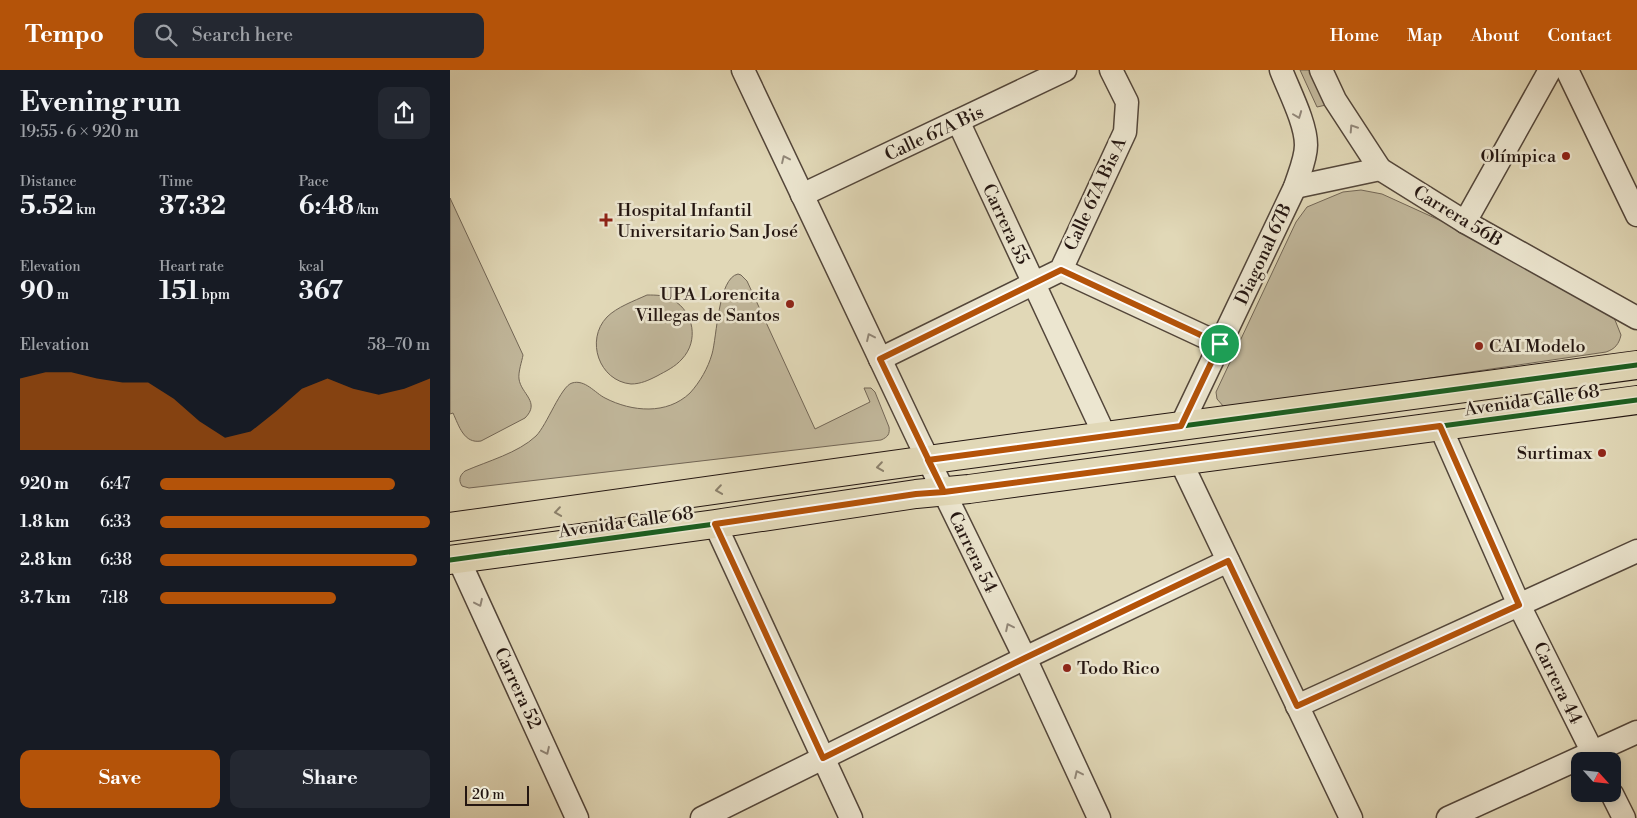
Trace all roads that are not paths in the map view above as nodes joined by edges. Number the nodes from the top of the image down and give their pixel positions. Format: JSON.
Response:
{"nodes":[{"id":1,"x":743,"y":70,"type":"edge"},
{"id":2,"x":1065,"y":70,"type":"edge"},
{"id":3,"x":1112,"y":70,"type":"edge"},
{"id":4,"x":1281,"y":70,"type":"edge"},
{"id":5,"x":1321,"y":70,"type":"edge"},
{"id":6,"x":1550,"y":70,"type":"edge"},
{"id":7,"x":1567,"y":70,"type":"edge"},
{"id":8,"x":1042,"y":75,"type":"edge"},
{"id":9,"x":958,"y":121,"type":"junction"},
{"id":10,"x":1380,"y":169,"type":"junction"},
{"id":11,"x":1295,"y":187,"type":"junction"},
{"id":12,"x":802,"y":195,"type":"junction"},
{"id":13,"x":1636,"y":212,"type":"edge"},
{"id":14,"x":1465,"y":222,"type":"junction"},
{"id":15,"x":1061,"y":270,"type":"junction"},
{"id":16,"x":1033,"y":283,"type":"junction"},
{"id":17,"x":1637,"y":318,"type":"edge"},
{"id":18,"x":1220,"y":344,"type":"junction"},
{"id":19,"x":880,"y":359,"type":"junction"},
{"id":20,"x":1637,"y":365,"type":"edge"},
{"id":21,"x":1637,"y":400,"type":"edge"},
{"id":22,"x":1181,"y":426,"type":"junction"},
{"id":23,"x":1440,"y":426,"type":"junction"},
{"id":24,"x":1105,"y":436,"type":"junction"},
{"id":25,"x":928,"y":460,"type":"junction"},
{"id":26,"x":1180,"y":460,"type":"junction"},
{"id":27,"x":944,"y":492,"type":"junction"},
{"id":28,"x":715,"y":524,"type":"junction"},
{"id":29,"x":450,"y":527,"type":"edge"},
{"id":30,"x":1637,"y":551,"type":"edge"},
{"id":31,"x":454,"y":559,"type":"edge"},
{"id":32,"x":1228,"y":561,"type":"junction"},
{"id":33,"x":1519,"y":605,"type":"junction"},
{"id":34,"x":1025,"y":658,"type":"junction"},
{"id":35,"x":1297,"y":706,"type":"junction"},
{"id":36,"x":1637,"y":732,"type":"edge"},
{"id":37,"x":1592,"y":752,"type":"edge"},
{"id":38,"x":1603,"y":752,"type":"edge"},
{"id":39,"x":823,"y":758,"type":"junction"},
{"id":40,"x":1571,"y":767,"type":"edge"},
{"id":41,"x":1616,"y":802,"type":"edge"},
{"id":42,"x":577,"y":818,"type":"edge"},
{"id":43,"x":702,"y":818,"type":"edge"},
{"id":44,"x":851,"y":818,"type":"edge"},
{"id":45,"x":1099,"y":818,"type":"edge"},
{"id":46,"x":1351,"y":818,"type":"edge"},
{"id":47,"x":1448,"y":818,"type":"edge"},
{"id":48,"x":1624,"y":818,"type":"edge"}],
"edges":[{"from":12,"to":1,"type":"street","name":"Carrera 54","one_way":true},
{"from":2,"to":8,"type":"street","name":"Calle 67A Bis"},
{"from":3,"to":15,"type":"street","name":"Calle 67A Bis A"},
{"from":4,"to":11,"type":"street","one_way":true},
{"from":10,"to":5,"type":"street","name":"Carrera 56B","one_way":true},
{"from":6,"to":14,"type":"street"},
{"from":7,"to":13,"type":"street"},
{"from":8,"to":9,"type":"street","name":"Calle 67A Bis"},
{"from":9,"to":12,"type":"street","name":"Calle 67A Bis"},
{"from":9,"to":16,"type":"street","name":"Carrera 55"},
{"from":10,"to":11,"type":"street","name":"Diagonal 67B"},
{"from":10,"to":14,"type":"street","name":"Carrera 56B"},
{"from":11,"to":18,"type":"street","name":"Diagonal 67B"},
{"from":19,"to":12,"type":"street","name":"Carrera 54","one_way":true},
{"from":14,"to":17,"type":"street","name":"Carrera 56B"},
{"from":15,"to":16,"type":"street","name":"Calle 67A Bis A"},
{"from":15,"to":18,"type":"street"},
{"from":16,"to":19,"type":"street","name":"Calle 67A Bis A"},
{"from":16,"to":24,"type":"street","name":"Carrera 55"},
{"from":18,"to":22,"type":"street","name":"Diagonal 67B"},
{"from":19,"to":25,"type":"street","name":"Carrera 54"},
{"from":20,"to":22,"type":"main road","name":"Avenida Calle 68"},
{"from":21,"to":23,"type":"main road","name":"Avenida Calle 68"},
{"from":22,"to":24,"type":"main road","name":"Avenida Calle 68"},
{"from":23,"to":26,"type":"main road","name":"Avenida Calle 68"},
{"from":23,"to":33,"type":"street"},
{"from":24,"to":25,"type":"main road","name":"Avenida Calle 68"},
{"from":25,"to":27,"type":"street","name":"Carrera 54"},
{"from":25,"to":29,"type":"main road","name":"Avenida Calle 68","one_way":true},
{"from":26,"to":27,"type":"main road","name":"Avenida Calle 68"},
{"from":26,"to":32,"type":"street"},
{"from":27,"to":28,"type":"main road","name":"Avenida Calle 68"},
{"from":34,"to":27,"type":"street","name":"Carrera 54","one_way":true},
{"from":28,"to":31,"type":"main road","name":"Avenida Calle 68"},
{"from":28,"to":39,"type":"street"},
{"from":30,"to":33,"type":"street"},
{"from":31,"to":42,"type":"street","name":"Carrera 52","one_way":true},
{"from":32,"to":34,"type":"street"},
{"from":32,"to":35,"type":"street"},
{"from":33,"to":35,"type":"street"},
{"from":33,"to":37,"type":"street","name":"Carrera 44"},
{"from":34,"to":39,"type":"street"},
{"from":45,"to":34,"type":"street","name":"Carrera 54","one_way":true},
{"from":35,"to":46,"type":"street"},
{"from":36,"to":38,"type":"street"},
{"from":39,"to":43,"type":"street"},
{"from":39,"to":44,"type":"street"},
{"from":40,"to":47,"type":"street"},
{"from":41,"to":48,"type":"street"}]}
